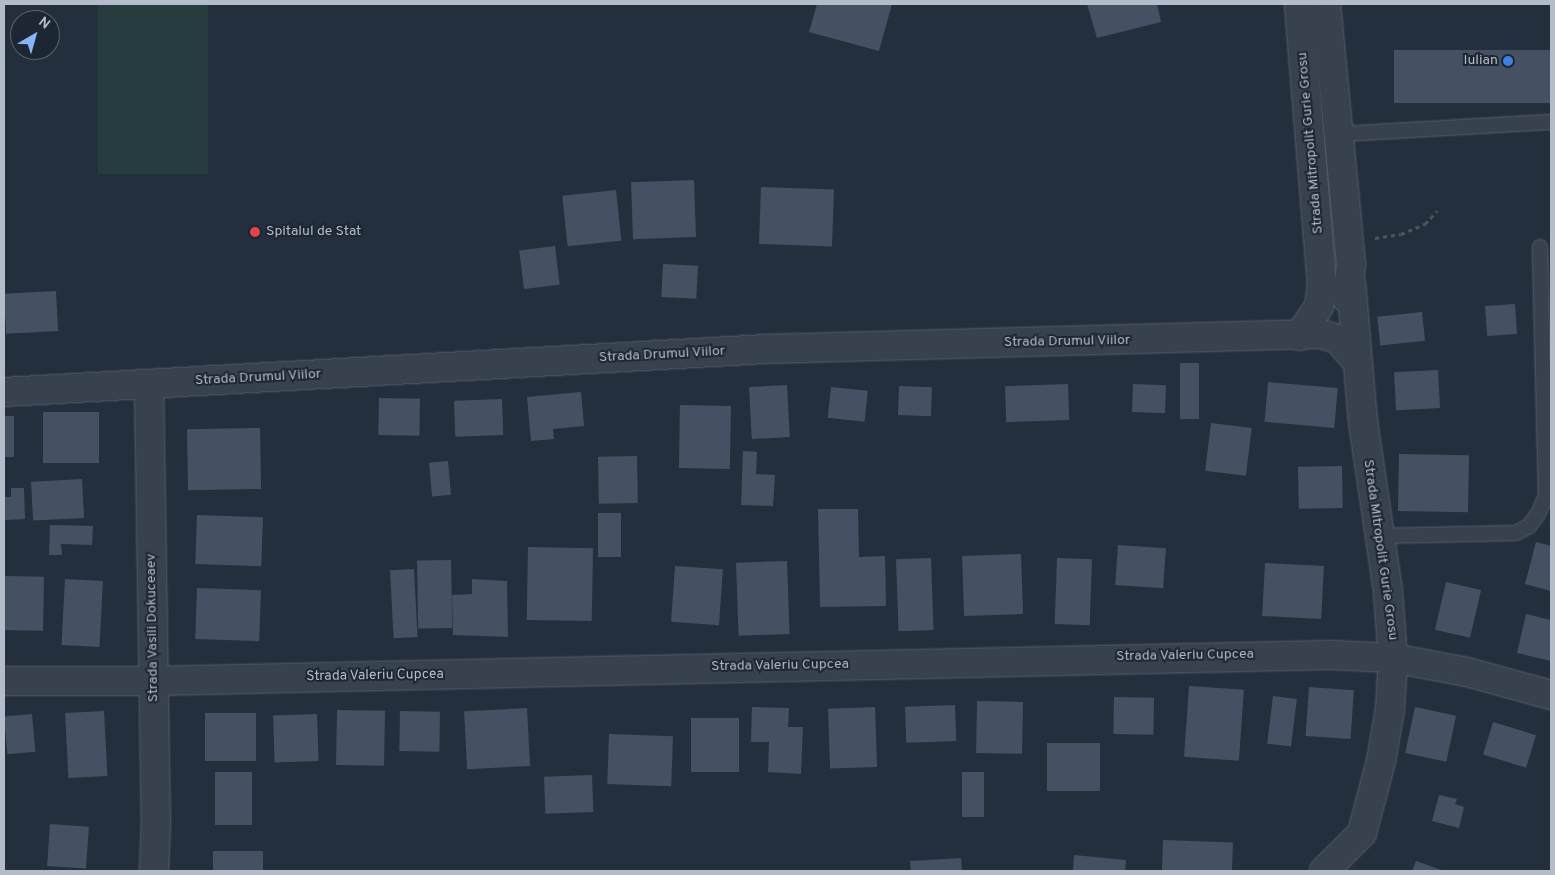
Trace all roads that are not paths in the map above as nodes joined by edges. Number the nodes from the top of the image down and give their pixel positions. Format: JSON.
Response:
{"nodes":[{"id":1,"x":1300,"y":4,"type":"edge"},
{"id":2,"x":1326,"y":4,"type":"edge"},
{"id":3,"x":1551,"y":122,"type":"edge"},
{"id":4,"x":1340,"y":134,"type":"junction"},
{"id":5,"x":1540,"y":247,"type":"dead end"},
{"id":6,"x":1351,"y":283,"type":"junction"},
{"id":7,"x":1310,"y":335,"type":"junction"},
{"id":8,"x":1356,"y":360,"type":"junction"},
{"id":9,"x":149,"y":384,"type":"junction"},
{"id":10,"x":4,"y":392,"type":"edge"},
{"id":11,"x":1379,"y":536,"type":"junction"},
{"id":12,"x":1393,"y":658,"type":"junction"},
{"id":13,"x":4,"y":681,"type":"edge"},
{"id":14,"x":154,"y":681,"type":"junction"},
{"id":15,"x":1551,"y":695,"type":"edge"},
{"id":16,"x":154,"y":871,"type":"edge"},
{"id":17,"x":1324,"y":871,"type":"edge"}],
"edges":[{"from":1,"to":7,"type":"street","name":"Strada Mitropolit Gurie Grosu"},
{"from":2,"to":4,"type":"street","name":"Strada Mitropolit Gurie Grosu"},
{"from":3,"to":4,"type":"lane"},
{"from":4,"to":6,"type":"street","name":"Strada Mitropolit Gurie Grosu"},
{"from":5,"to":11,"type":"lane"},
{"from":6,"to":7,"type":"street","name":"Strada Mitropolit Gurie Grosu"},
{"from":6,"to":8,"type":"street","name":"Strada Mitropolit Gurie Grosu"},
{"from":7,"to":8,"type":"street"},
{"from":7,"to":9,"type":"street","name":"Strada Drumul Viilor"},
{"from":8,"to":11,"type":"street","name":"Strada Mitropolit Gurie Grosu"},
{"from":9,"to":10,"type":"street","name":"Strada Drumul Viilor"},
{"from":9,"to":14,"type":"street","name":"Strada Vasili Dokuceaev"},
{"from":11,"to":12,"type":"street","name":"Strada Mitropolit Gurie Grosu"},
{"from":12,"to":14,"type":"street","name":"Strada Valeriu Cupcea"},
{"from":12,"to":15,"type":"street","name":"Strada Valeriu Cupcea"},
{"from":12,"to":17,"type":"street","name":"Strada Mitropolit Gurie Grosu"},
{"from":13,"to":14,"type":"street","name":"Strada Valeriu Cupcea"},
{"from":14,"to":16,"type":"street","name":"Strada Vasili Dokuceaev"}]}
